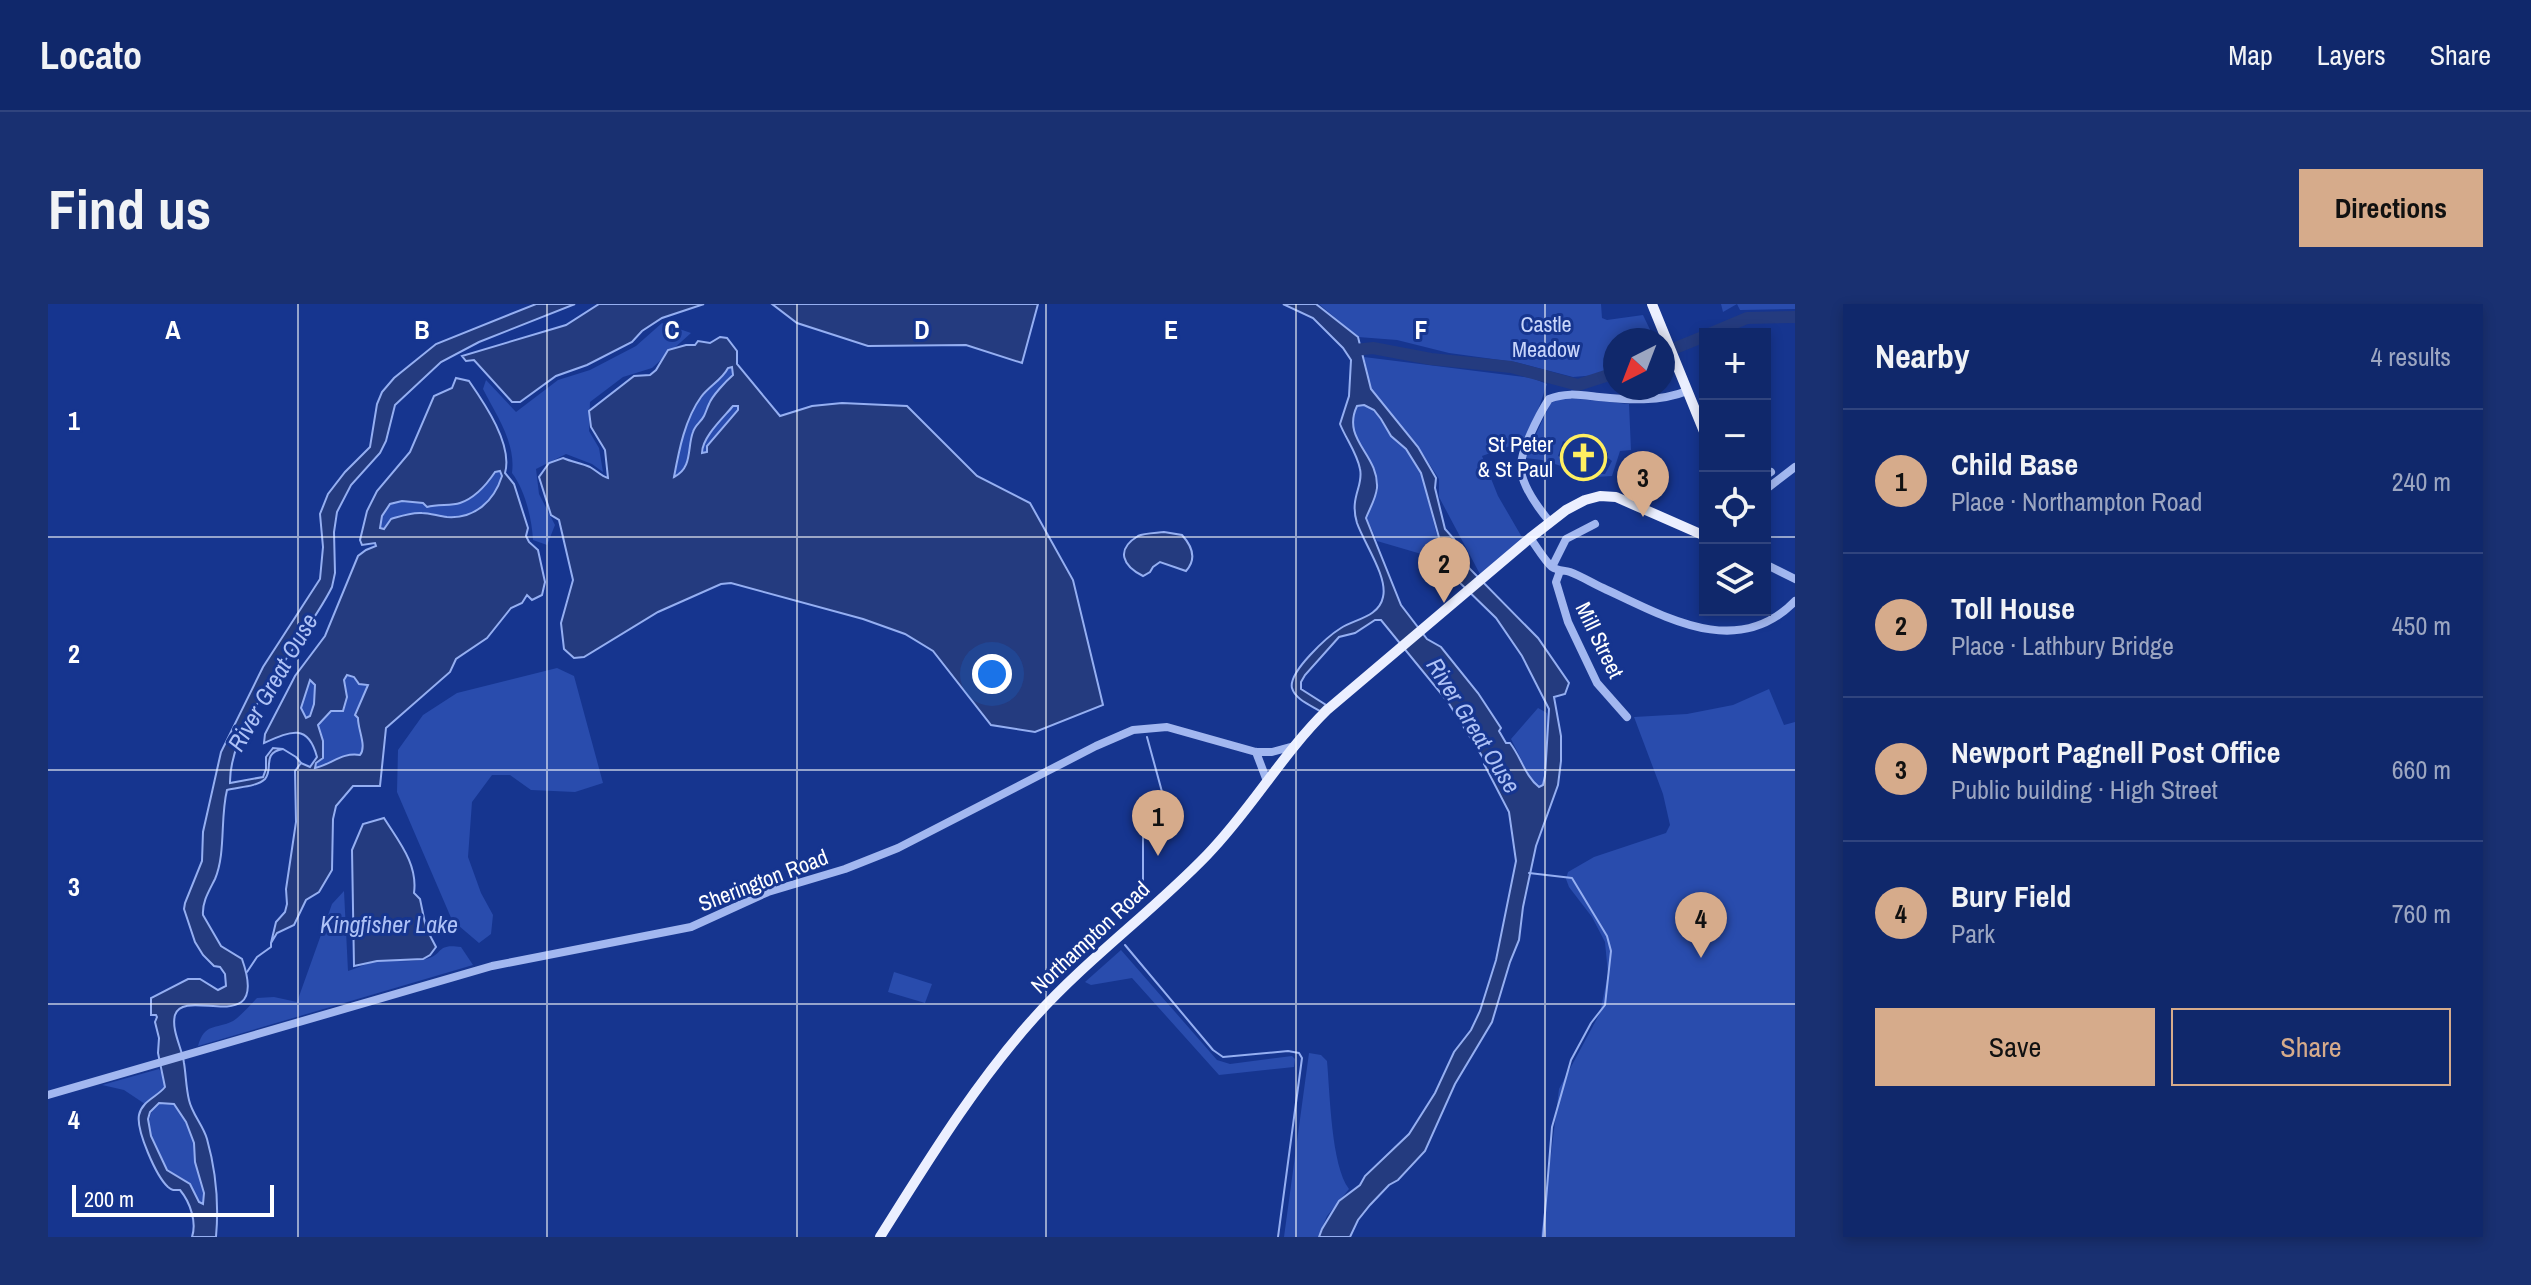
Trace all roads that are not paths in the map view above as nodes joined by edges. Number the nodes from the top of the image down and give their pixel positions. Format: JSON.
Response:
{"nodes":[{"id":1,"x":1654,"y":309,"type":"edge"},
{"id":2,"x":1685,"y":386,"type":"junction"},
{"id":3,"x":1699,"y":420,"type":"edge"},
{"id":4,"x":1795,"y":467,"type":"edge"},
{"id":5,"x":1771,"y":485,"type":"edge"},
{"id":6,"x":1550,"y":522,"type":"junction"},
{"id":7,"x":1595,"y":524,"type":"dead end"},
{"id":8,"x":1699,"y":533,"type":"edge"},
{"id":9,"x":1530,"y":538,"type":"junction"},
{"id":10,"x":1771,"y":567,"type":"edge"},
{"id":11,"x":1556,"y":569,"type":"junction"},
{"id":12,"x":1795,"y":579,"type":"edge"},
{"id":13,"x":1795,"y":601,"type":"edge"},
{"id":14,"x":1627,"y":717,"type":"dead end"},
{"id":15,"x":1294,"y":746,"type":"junction"},
{"id":16,"x":1256,"y":752,"type":"junction"},
{"id":17,"x":1267,"y":781,"type":"junction"},
{"id":18,"x":48,"y":1095,"type":"edge"},
{"id":19,"x":880,"y":1237,"type":"edge"}],
"edges":[{"from":1,"to":2,"type":"main road"},
{"from":2,"to":3,"type":"main road"},
{"from":2,"to":6,"type":"street"},
{"from":4,"to":5,"type":"street"},
{"from":6,"to":8,"type":"main road","name":"Northampton Road"},
{"from":6,"to":9,"type":"main road","name":"Northampton Road"},
{"from":7,"to":11,"type":"street"},
{"from":9,"to":11,"type":"street"},
{"from":9,"to":15,"type":"main road","name":"Northampton Road"},
{"from":10,"to":12,"type":"street"},
{"from":11,"to":13,"type":"street"},
{"from":11,"to":14,"type":"street","name":"Mill Street"},
{"from":15,"to":16,"type":"street","name":"Sherington Road"},
{"from":15,"to":17,"type":"main road","name":"Northampton Road"},
{"from":16,"to":17,"type":"street"},
{"from":16,"to":18,"type":"street","name":"Sherington Road"},
{"from":17,"to":19,"type":"main road","name":"Northampton Road"}]}
